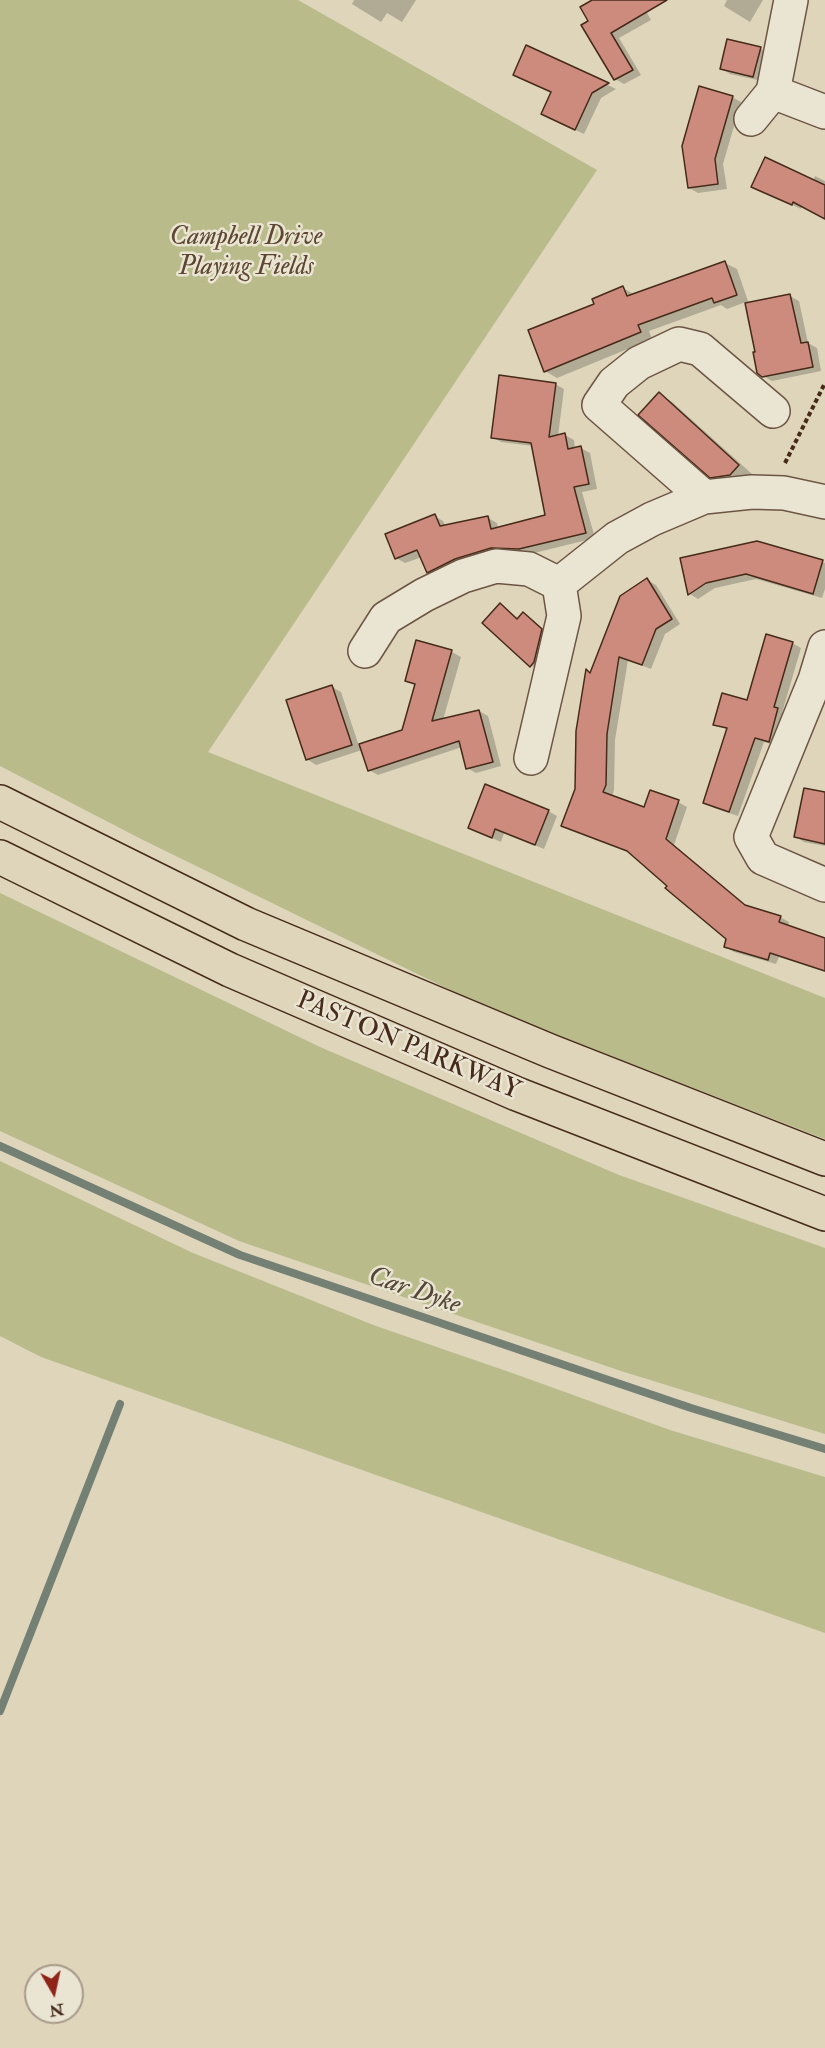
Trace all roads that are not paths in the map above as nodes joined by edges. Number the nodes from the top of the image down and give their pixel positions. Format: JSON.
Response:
{"nodes":[{"id":1,"x":791,"y":0,"type":"edge"},
{"id":2,"x":773,"y":92,"type":"junction"},
{"id":3,"x":825,"y":112,"type":"edge"},
{"id":4,"x":751,"y":119,"type":"dead end"},
{"id":5,"x":773,"y":411,"type":"dead end"},
{"id":6,"x":704,"y":498,"type":"junction"},
{"id":7,"x":825,"y":502,"type":"edge"},
{"id":8,"x":559,"y":584,"type":"junction"},
{"id":9,"x":825,"y":647,"type":"edge"},
{"id":10,"x":365,"y":651,"type":"dead end"},
{"id":11,"x":531,"y":758,"type":"dead end"},
{"id":12,"x":0,"y":802,"type":"edge"},
{"id":13,"x":0,"y":857,"type":"edge"},
{"id":14,"x":825,"y":885,"type":"edge"},
{"id":15,"x":825,"y":1159,"type":"edge"},
{"id":16,"x":825,"y":1214,"type":"edge"}],
"edges":[{"from":1,"to":2,"type":"street"},
{"from":2,"to":3,"type":"street"},
{"from":2,"to":4,"type":"street"},
{"from":5,"to":6,"type":"street"},
{"from":6,"to":7,"type":"street"},
{"from":6,"to":8,"type":"street"},
{"from":8,"to":10,"type":"street"},
{"from":8,"to":11,"type":"street"},
{"from":9,"to":14,"type":"street"},
{"from":12,"to":15,"type":"highway","name":"PASTON PARKWAY"},
{"from":13,"to":16,"type":"highway","name":"PASTON PARKWAY"}]}
